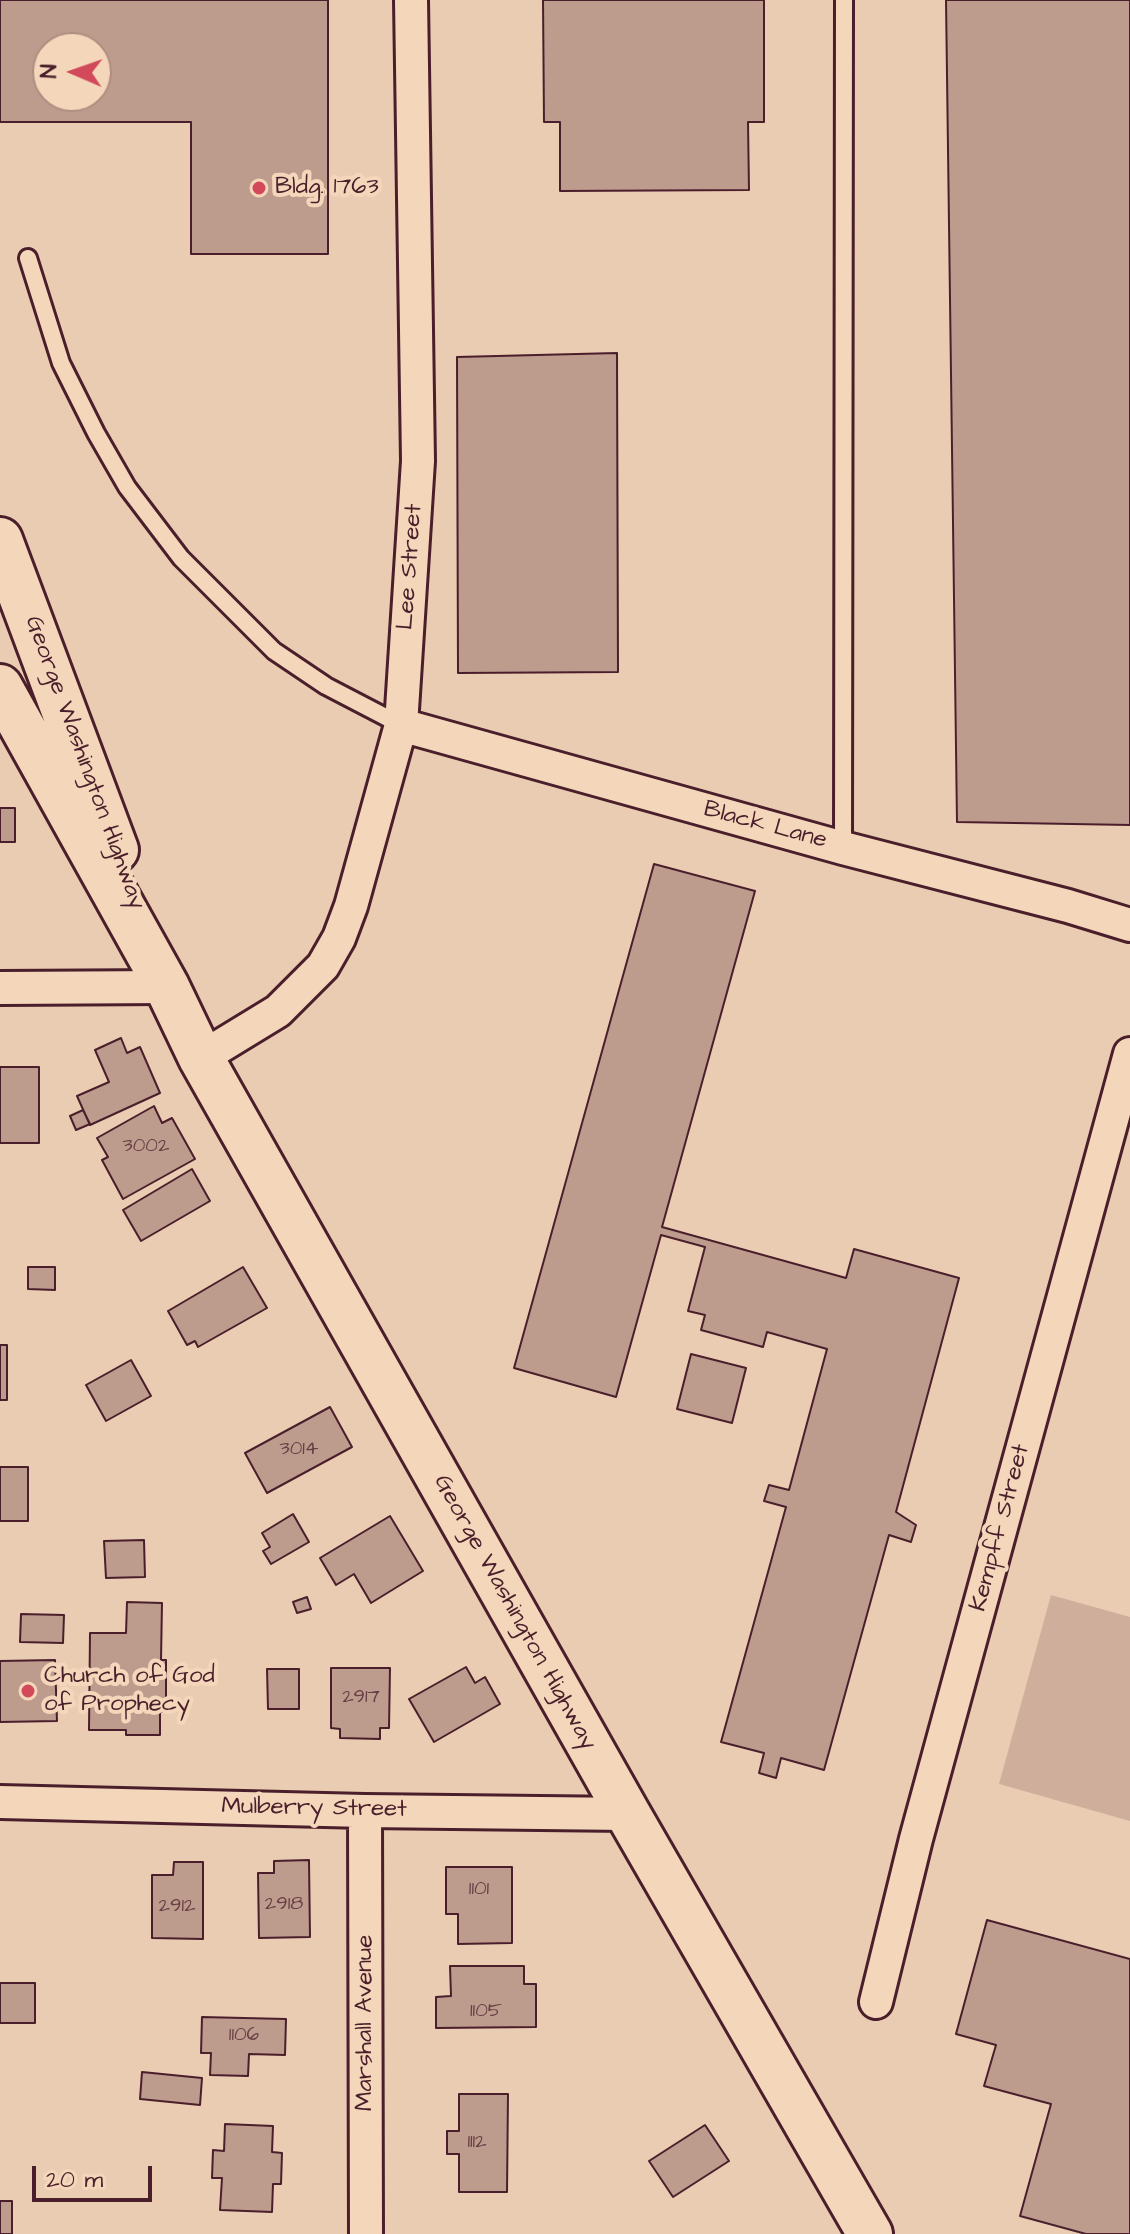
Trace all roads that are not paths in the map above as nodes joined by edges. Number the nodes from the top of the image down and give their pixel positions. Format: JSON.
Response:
{"nodes":[{"id":1,"x":411,"y":0,"type":"edge"},
{"id":2,"x":844,"y":0,"type":"edge"},
{"id":3,"x":28,"y":258,"type":"dead end"},
{"id":4,"x":0,"y":540,"type":"edge"},
{"id":5,"x":0,"y":687,"type":"edge"},
{"id":6,"x":401,"y":725,"type":"junction"},
{"id":7,"x":843,"y":848,"type":"junction"},
{"id":8,"x":1130,"y":925,"type":"edge"},
{"id":9,"x":167,"y":987,"type":"junction"},
{"id":10,"x":0,"y":988,"type":"edge"},
{"id":11,"x":1130,"y":1054,"type":"edge"},
{"id":12,"x":201,"y":1058,"type":"junction"},
{"id":13,"x":0,"y":1802,"type":"edge"},
{"id":14,"x":365,"y":1811,"type":"junction"},
{"id":15,"x":628,"y":1814,"type":"junction"},
{"id":16,"x":876,"y":2002,"type":"dead end"},
{"id":17,"x":366,"y":2234,"type":"edge"},
{"id":18,"x":870,"y":2234,"type":"edge"}],
"edges":[{"from":1,"to":6,"type":"street","name":"Lee Street"},
{"from":2,"to":7,"type":"lane"},
{"from":3,"to":6,"type":"lane"},
{"from":4,"to":9,"type":"main road","name":"George Washington Highway"},
{"from":5,"to":9,"type":"main road","name":"George Washington Highway"},
{"from":6,"to":7,"type":"street","name":"Black Lane"},
{"from":6,"to":12,"type":"street","name":"Lee Street"},
{"from":7,"to":8,"type":"street","name":"Black Lane"},
{"from":9,"to":10,"type":"street"},
{"from":9,"to":12,"type":"main road","name":"George Washington Highway"},
{"from":11,"to":16,"type":"street","name":"Kempff Street"},
{"from":12,"to":15,"type":"main road","name":"George Washington Highway"},
{"from":13,"to":14,"type":"street","name":"Mulberry Street"},
{"from":14,"to":15,"type":"street","name":"Mulberry Street"},
{"from":14,"to":17,"type":"street","name":"Marshall Avenue"},
{"from":15,"to":18,"type":"main road","name":"George Washington Highway"}]}
